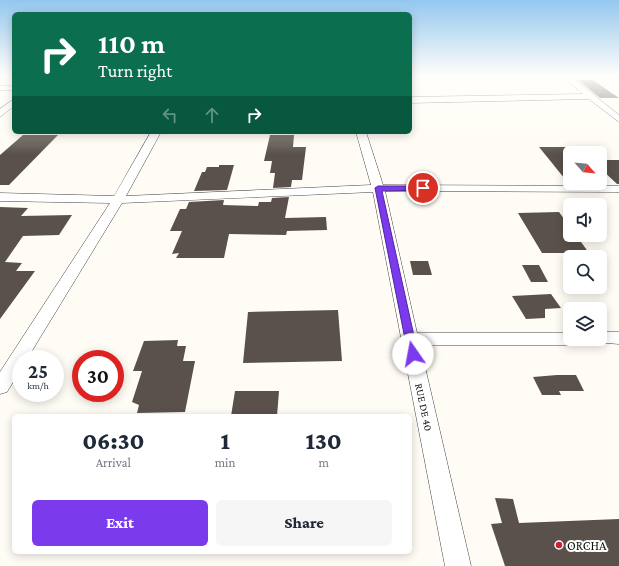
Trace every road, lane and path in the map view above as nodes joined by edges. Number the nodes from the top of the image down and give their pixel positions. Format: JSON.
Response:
{"nodes":[{"id":1,"x":598,"y":101,"type":"edge"},
{"id":2,"x":12,"y":104,"type":"edge"},
{"id":3,"x":0,"y":114,"type":"edge"},
{"id":4,"x":619,"y":119,"type":"edge"},
{"id":5,"x":155,"y":134,"type":"edge"},
{"id":6,"x":362,"y":134,"type":"edge"},
{"id":7,"x":378,"y":188,"type":"junction"},
{"id":8,"x":619,"y":189,"type":"edge"},
{"id":9,"x":0,"y":197,"type":"edge"},
{"id":10,"x":118,"y":200,"type":"junction"},
{"id":11,"x":563,"y":338,"type":"edge"},
{"id":12,"x":607,"y":338,"type":"edge"},
{"id":13,"x":619,"y":338,"type":"edge"},
{"id":14,"x":410,"y":339,"type":"junction"},
{"id":15,"x":0,"y":387,"type":"edge"},
{"id":16,"x":458,"y":566,"type":"edge"}],
"edges":[{"from":1,"to":4,"type":"street"},
{"from":2,"to":3,"type":"street"},
{"from":5,"to":10,"type":"street"},
{"from":6,"to":7,"type":"street","name":"RUE DE 40"},
{"from":7,"to":8,"type":"street"},
{"from":7,"to":10,"type":"street"},
{"from":7,"to":14,"type":"street","name":"RUE DE 40"},
{"from":9,"to":10,"type":"street"},
{"from":10,"to":15,"type":"street"},
{"from":11,"to":14,"type":"street"},
{"from":12,"to":13,"type":"street"},
{"from":14,"to":16,"type":"street","name":"RUE DE 40"}]}
